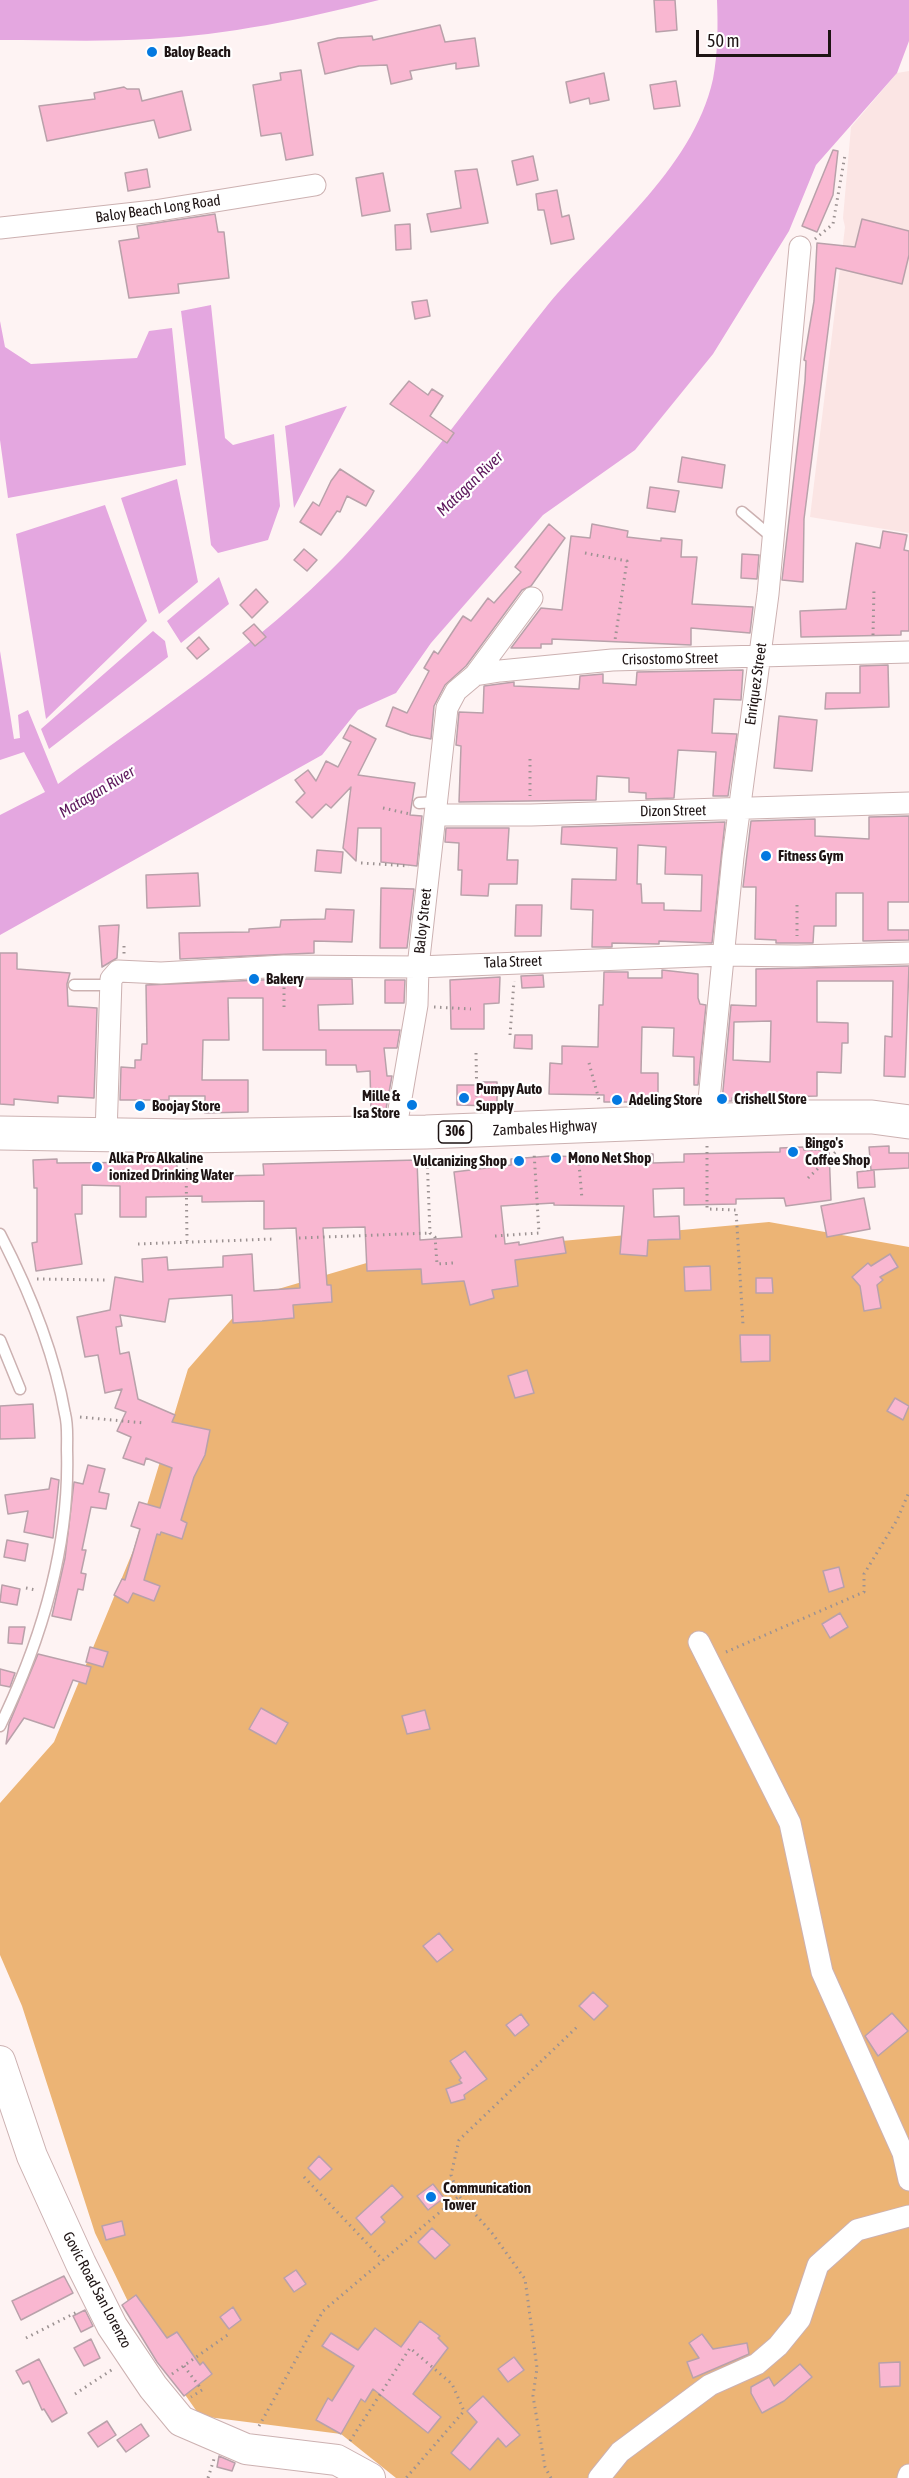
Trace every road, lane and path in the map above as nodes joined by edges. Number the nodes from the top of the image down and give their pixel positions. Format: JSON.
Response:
{"nodes":[{"id":1,"x":845,"y":155,"type":"dead end"},
{"id":2,"x":315,"y":185,"type":"dead end"},
{"id":3,"x":0,"y":228,"type":"edge"},
{"id":4,"x":800,"y":247,"type":"joint"},
{"id":5,"x":742,"y":512,"type":"dead end"},
{"id":6,"x":773,"y":538,"type":"junction"},
{"id":7,"x":585,"y":554,"type":"dead end"},
{"id":8,"x":874,"y":588,"type":"dead end"},
{"id":9,"x":532,"y":598,"type":"dead end"},
{"id":10,"x":909,"y":652,"type":"edge"},
{"id":11,"x":873,"y":655,"type":"junction"},
{"id":12,"x":758,"y":657,"type":"junction"},
{"id":13,"x":612,"y":660,"type":"junction"},
{"id":14,"x":475,"y":675,"type":"junction"},
{"id":15,"x":530,"y":759,"type":"dead end"},
{"id":16,"x":909,"y":803,"type":"edge"},
{"id":17,"x":431,"y":807,"type":"junction"},
{"id":18,"x":741,"y":809,"type":"junction"},
{"id":19,"x":531,"y":816,"type":"junction"},
{"id":20,"x":361,"y":863,"type":"dead end"},
{"id":21,"x":429,"y":867,"type":"junction"},
{"id":22,"x":797,"y":905,"type":"dead end"},
{"id":23,"x":909,"y":953,"type":"edge"},
{"id":24,"x":724,"y":955,"type":"junction"},
{"id":25,"x":797,"y":956,"type":"junction"},
{"id":26,"x":519,"y":962,"type":"junction"},
{"id":27,"x":418,"y":967,"type":"junction"},
{"id":28,"x":114,"y":978,"type":"junction"},
{"id":29,"x":74,"y":985,"type":"dead end"},
{"id":30,"x":417,"y":1005,"type":"junction"},
{"id":31,"x":471,"y":1009,"type":"dead end"},
{"id":32,"x":510,"y":1035,"type":"dead end"},
{"id":33,"x":476,"y":1053,"type":"dead end"},
{"id":34,"x":590,"y":1063,"type":"dead end"},
{"id":35,"x":872,"y":1117,"type":"junction"},
{"id":36,"x":706,"y":1120,"type":"junction"},
{"id":37,"x":909,"y":1122,"type":"edge"},
{"id":38,"x":590,"y":1125,"type":"junction"},
{"id":39,"x":532,"y":1129,"type":"junction"},
{"id":40,"x":478,"y":1131,"type":"junction"},
{"id":41,"x":0,"y":1133,"type":"edge"},
{"id":42,"x":411,"y":1133,"type":"junction"},
{"id":43,"x":106,"y":1134,"type":"junction"},
{"id":44,"x":185,"y":1136,"type":"junction"},
{"id":45,"x":808,"y":1178,"type":"dead end"},
{"id":46,"x":582,"y":1199,"type":"dead end"},
{"id":47,"x":430,"y":1233,"type":"junction"},
{"id":48,"x":0,"y":1234,"type":"edge"},
{"id":49,"x":495,"y":1236,"type":"dead end"},
{"id":50,"x":299,"y":1238,"type":"dead end"},
{"id":51,"x":274,"y":1239,"type":"dead end"},
{"id":52,"x":187,"y":1241,"type":"junction"},
{"id":53,"x":138,"y":1244,"type":"dead end"},
{"id":54,"x":453,"y":1263,"type":"dead end"},
{"id":55,"x":23,"y":1279,"type":"junction"},
{"id":56,"x":106,"y":1280,"type":"dead end"},
{"id":57,"x":743,"y":1325,"type":"dead end"},
{"id":58,"x":0,"y":1340,"type":"edge"},
{"id":59,"x":20,"y":1389,"type":"dead end"},
{"id":60,"x":66,"y":1415,"type":"junction"},
{"id":61,"x":144,"y":1422,"type":"dead end"},
{"id":62,"x":909,"y":1492,"type":"edge"},
{"id":63,"x":704,"y":1651,"type":"joint"},
{"id":64,"x":0,"y":1726,"type":"edge"},
{"id":65,"x":577,"y":2027,"type":"dead end"},
{"id":66,"x":0,"y":2061,"type":"edge"},
{"id":67,"x":304,"y":2177,"type":"dead end"},
{"id":68,"x":909,"y":2180,"type":"edge"},
{"id":69,"x":459,"y":2196,"type":"junction"},
{"id":70,"x":909,"y":2216,"type":"edge"},
{"id":71,"x":383,"y":2260,"type":"junction"},
{"id":72,"x":99,"y":2300,"type":"junction"},
{"id":73,"x":229,"y":2334,"type":"dead end"},
{"id":74,"x":26,"y":2338,"type":"dead end"},
{"id":75,"x":132,"y":2356,"type":"junction"},
{"id":76,"x":184,"y":2366,"type":"junction"},
{"id":77,"x":153,"y":2387,"type":"junction"},
{"id":78,"x":75,"y":2394,"type":"dead end"},
{"id":79,"x":172,"y":2410,"type":"junction"},
{"id":80,"x":246,"y":2449,"type":"junction"},
{"id":81,"x":337,"y":2460,"type":"junction"},
{"id":82,"x":370,"y":2478,"type":"edge"},
{"id":83,"x":406,"y":2478,"type":"edge"},
{"id":84,"x":551,"y":2478,"type":"edge"},
{"id":85,"x":599,"y":2478,"type":"edge"}],
"edges":[{"from":1,"to":4,"type":"path"},
{"from":2,"to":3,"type":"street","name":"Baloy Beach Long Road"},
{"from":4,"to":6,"type":"street","name":"Enriquez Street"},
{"from":5,"to":6,"type":"lane"},
{"from":6,"to":12,"type":"street","name":"Enriquez Street"},
{"from":7,"to":13,"type":"path"},
{"from":8,"to":11,"type":"path"},
{"from":9,"to":14,"type":"street"},
{"from":10,"to":11,"type":"street","name":"Crisostomo Street"},
{"from":11,"to":12,"type":"street","name":"Crisostomo Street"},
{"from":12,"to":13,"type":"street","name":"Crisostomo Street"},
{"from":12,"to":18,"type":"street","name":"Enriquez Street"},
{"from":13,"to":14,"type":"street","name":"Crisostomo Street"},
{"from":14,"to":17,"type":"street","name":"Baloy Street"},
{"from":15,"to":19,"type":"path"},
{"from":16,"to":18,"type":"street","name":"Dizon Street"},
{"from":17,"to":19,"type":"street","name":"Dizon Street"},
{"from":17,"to":21,"type":"street","name":"Baloy Street"},
{"from":18,"to":19,"type":"street","name":"Dizon Street"},
{"from":18,"to":24,"type":"street","name":"Enriquez Street"},
{"from":20,"to":21,"type":"path"},
{"from":21,"to":27,"type":"street","name":"Baloy Street"},
{"from":22,"to":25,"type":"path"},
{"from":23,"to":25,"type":"street","name":"Tala Street"},
{"from":24,"to":25,"type":"street","name":"Tala Street"},
{"from":24,"to":26,"type":"street","name":"Tala Street"},
{"from":24,"to":36,"type":"street","name":"Enriquez Street"},
{"from":26,"to":27,"type":"street","name":"Tala Street"},
{"from":26,"to":32,"type":"path"},
{"from":27,"to":28,"type":"street","name":"Tala Street"},
{"from":27,"to":30,"type":"street","name":"Baloy Street"},
{"from":28,"to":29,"type":"lane"},
{"from":28,"to":43,"type":"street"},
{"from":30,"to":31,"type":"path"},
{"from":30,"to":42,"type":"street","name":"Baloy Street"},
{"from":33,"to":40,"type":"path"},
{"from":34,"to":38,"type":"path"},
{"from":35,"to":36,"type":"main road","name":"Zambales Highway","number":"306"},
{"from":35,"to":37,"type":"main road","name":"Zambales Highway","number":"306"},
{"from":35,"to":45,"type":"path"},
{"from":36,"to":38,"type":"main road","name":"Zambales Highway","number":"306"},
{"from":36,"to":57,"type":"path"},
{"from":38,"to":39,"type":"main road","name":"Zambales Highway","number":"306"},
{"from":38,"to":46,"type":"path"},
{"from":39,"to":40,"type":"main road","name":"Zambales Highway","number":"306"},
{"from":39,"to":49,"type":"path"},
{"from":40,"to":42,"type":"main road","name":"Zambales Highway","number":"306"},
{"from":41,"to":43,"type":"main road","name":"Zambales Highway","number":"306"},
{"from":42,"to":44,"type":"main road","name":"Zambales Highway","number":"306"},
{"from":42,"to":47,"type":"path"},
{"from":43,"to":44,"type":"main road","name":"Zambales Highway","number":"306"},
{"from":44,"to":52,"type":"path"},
{"from":47,"to":50,"type":"path"},
{"from":47,"to":54,"type":"path"},
{"from":48,"to":55,"type":"lane"},
{"from":51,"to":52,"type":"path"},
{"from":52,"to":53,"type":"path"},
{"from":55,"to":56,"type":"path"},
{"from":55,"to":60,"type":"lane"},
{"from":58,"to":59,"type":"lane"},
{"from":60,"to":61,"type":"path"},
{"from":60,"to":64,"type":"lane"},
{"from":62,"to":63,"type":"path"},
{"from":63,"to":68,"type":"street"},
{"from":65,"to":69,"type":"path"},
{"from":66,"to":72,"type":"main road","name":"Govic Road San Lorenzo"},
{"from":67,"to":71,"type":"path"},
{"from":69,"to":71,"type":"path"},
{"from":69,"to":84,"type":"path"},
{"from":70,"to":85,"type":"street"},
{"from":71,"to":80,"type":"path"},
{"from":72,"to":74,"type":"path"},
{"from":72,"to":75,"type":"main road","name":"Govic Road San Lorenzo"},
{"from":73,"to":76,"type":"path"},
{"from":75,"to":77,"type":"main road","name":"Govic Road San Lorenzo"},
{"from":75,"to":78,"type":"path"},
{"from":76,"to":77,"type":"path"},
{"from":76,"to":79,"type":"path"},
{"from":77,"to":79,"type":"main road","name":"Govic Road San Lorenzo"},
{"from":79,"to":80,"type":"main road","name":"Govic Road San Lorenzo"},
{"from":80,"to":81,"type":"main road","name":"Govic Road San Lorenzo"},
{"from":81,"to":82,"type":"main road","name":"Govic Road San Lorenzo"},
{"from":81,"to":83,"type":"path"}]}
